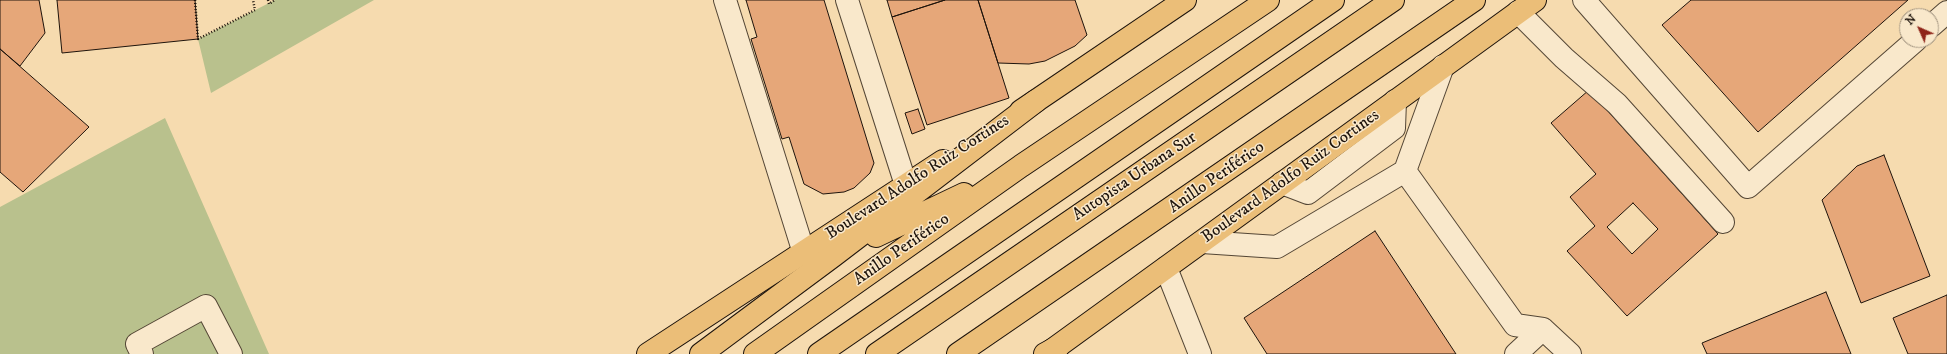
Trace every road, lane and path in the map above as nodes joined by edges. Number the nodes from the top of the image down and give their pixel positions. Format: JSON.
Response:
{"nodes":[{"id":1,"x":195,"y":0,"type":"edge"},
{"id":2,"x":253,"y":0,"type":"edge"},
{"id":3,"x":268,"y":0,"type":"edge"},
{"id":4,"x":275,"y":0,"type":"edge"},
{"id":5,"x":725,"y":0,"type":"edge"},
{"id":6,"x":737,"y":0,"type":"edge"},
{"id":7,"x":835,"y":0,"type":"edge"},
{"id":8,"x":847,"y":0,"type":"edge"},
{"id":9,"x":1185,"y":0,"type":"edge"},
{"id":10,"x":1268,"y":0,"type":"edge"},
{"id":11,"x":1333,"y":0,"type":"edge"},
{"id":12,"x":1393,"y":0,"type":"edge"},
{"id":13,"x":1474,"y":0,"type":"edge"},
{"id":14,"x":1584,"y":0,"type":"edge"},
{"id":15,"x":1526,"y":6,"type":"edge"},
{"id":16,"x":1947,"y":12,"type":"edge"},
{"id":17,"x":1939,"y":19,"type":"edge"},
{"id":18,"x":1907,"y":48,"type":"edge"},
{"id":19,"x":741,"y":51,"type":"junction"},
{"id":20,"x":866,"y":62,"type":"junction"},
{"id":21,"x":1443,"y":66,"type":"junction"},
{"id":22,"x":1036,"y":101,"type":"junction"},
{"id":23,"x":1020,"y":166,"type":"junction"},
{"id":24,"x":1405,"y":170,"type":"junction"},
{"id":25,"x":906,"y":185,"type":"junction"},
{"id":26,"x":1723,"y":222,"type":"dead end"},
{"id":27,"x":1202,"y":242,"type":"junction"},
{"id":28,"x":804,"y":253,"type":"junction"},
{"id":29,"x":833,"y":256,"type":"junction"},
{"id":30,"x":1166,"y":268,"type":"junction"},
{"id":31,"x":1543,"y":329,"type":"junction"},
{"id":32,"x":1050,"y":352,"type":"edge"},
{"id":33,"x":142,"y":354,"type":"edge"},
{"id":34,"x":231,"y":354,"type":"edge"},
{"id":35,"x":648,"y":354,"type":"edge"},
{"id":36,"x":701,"y":354,"type":"edge"},
{"id":37,"x":755,"y":354,"type":"edge"},
{"id":38,"x":819,"y":354,"type":"edge"},
{"id":39,"x":877,"y":354,"type":"edge"},
{"id":40,"x":958,"y":354,"type":"edge"},
{"id":41,"x":1200,"y":354,"type":"edge"},
{"id":42,"x":1516,"y":354,"type":"edge"},
{"id":43,"x":1570,"y":354,"type":"edge"}],
"edges":[{"from":1,"to":2,"type":"path"},
{"from":3,"to":4,"type":"path"},
{"from":5,"to":19,"type":"lane"},
{"from":6,"to":19,"type":"lane"},
{"from":7,"to":20,"type":"lane"},
{"from":8,"to":20,"type":"lane"},
{"from":9,"to":22,"type":"main road","name":"Boulevard Adolfo Ruiz Cortines"},
{"from":10,"to":23,"type":"main road","name":"Anillo Periférico"},
{"from":11,"to":38,"type":"main road","name":"Autopista Urbana Sur"},
{"from":12,"to":39,"type":"main road","name":"Autopista Urbana Sur"},
{"from":13,"to":40,"type":"main road","name":"Anillo Periférico"},
{"from":14,"to":18,"type":"lane"},
{"from":15,"to":21,"type":"main road","name":"Boulevard Adolfo Ruiz Cortines"},
{"from":15,"to":26,"type":"lane"},
{"from":16,"to":17,"type":"lane"},
{"from":19,"to":28,"type":"lane"},
{"from":20,"to":25,"type":"lane"},
{"from":21,"to":24,"type":"lane"},
{"from":21,"to":27,"type":"main road","name":"Boulevard Adolfo Ruiz Cortines"},
{"from":22,"to":25,"type":"main road","name":"Boulevard Adolfo Ruiz Cortines"},
{"from":22,"to":29,"type":"main road"},
{"from":23,"to":29,"type":"main road"},
{"from":23,"to":37,"type":"main road","name":"Anillo Periférico"},
{"from":24,"to":27,"type":"lane"},
{"from":24,"to":31,"type":"lane"},
{"from":25,"to":28,"type":"main road","name":"Boulevard Adolfo Ruiz Cortines"},
{"from":27,"to":30,"type":"main road","name":"Boulevard Adolfo Ruiz Cortines"},
{"from":28,"to":35,"type":"main road","name":"Boulevard Adolfo Ruiz Cortines"},
{"from":29,"to":36,"type":"main road"},
{"from":30,"to":32,"type":"main road","name":"Boulevard Adolfo Ruiz Cortines"},
{"from":30,"to":41,"type":"lane"},
{"from":31,"to":42,"type":"lane"},
{"from":31,"to":43,"type":"lane"},
{"from":33,"to":34,"type":"lane"}]}
